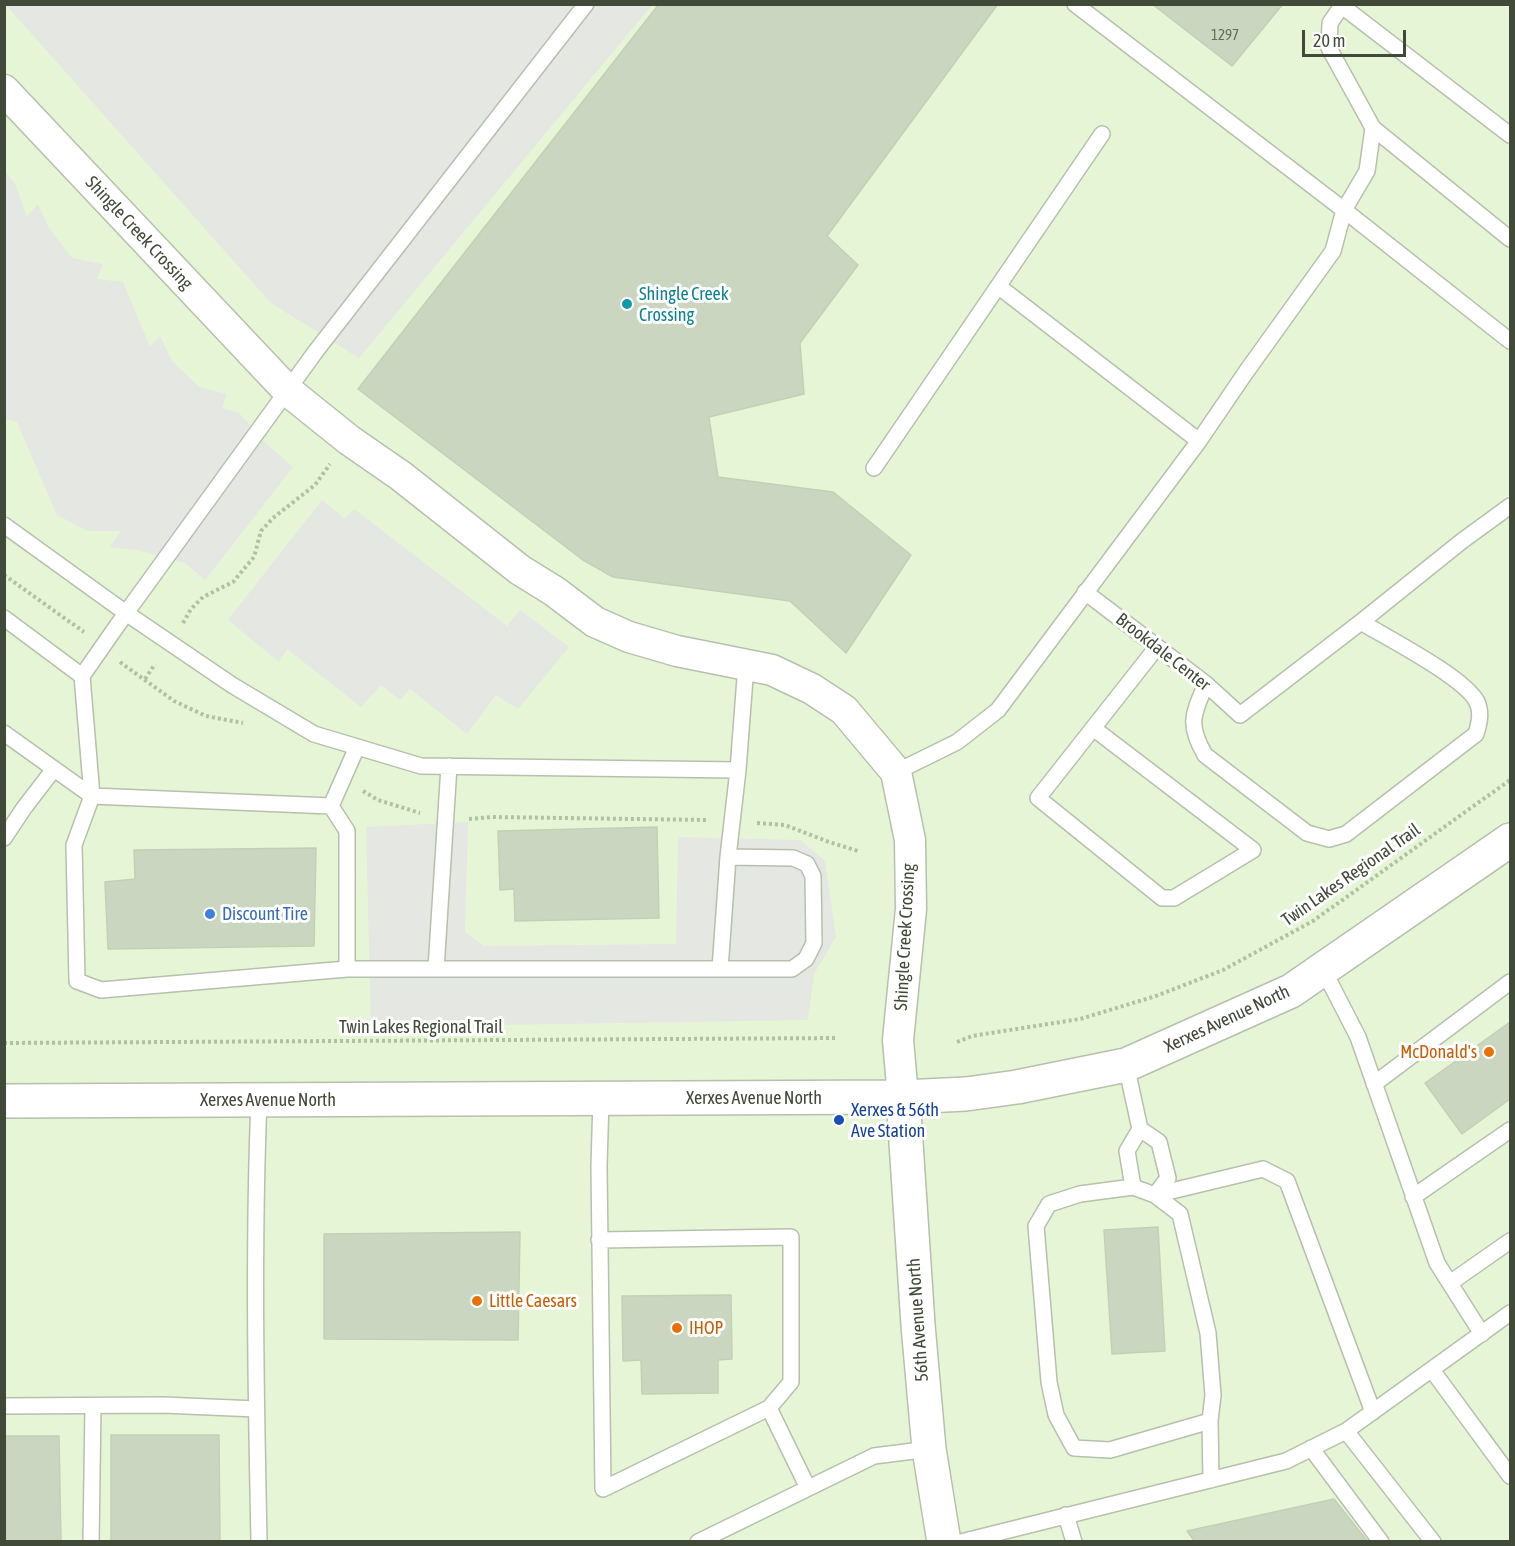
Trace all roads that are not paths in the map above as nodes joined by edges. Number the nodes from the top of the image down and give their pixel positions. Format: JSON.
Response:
{"nodes":[{"id":1,"x":586,"y":4,"type":"edge"},
{"id":2,"x":1076,"y":4,"type":"edge"},
{"id":3,"x":1343,"y":5,"type":"edge"},
{"id":4,"x":4,"y":90,"type":"edge"},
{"id":5,"x":1373,"y":128,"type":"junction"},
{"id":6,"x":1102,"y":134,"type":"dead end"},
{"id":7,"x":1510,"y":135,"type":"edge"},
{"id":8,"x":1344,"y":210,"type":"junction"},
{"id":9,"x":1510,"y":239,"type":"edge"},
{"id":10,"x":998,"y":286,"type":"junction"},
{"id":11,"x":1510,"y":341,"type":"edge"},
{"id":12,"x":288,"y":391,"type":"junction"},
{"id":13,"x":1199,"y":441,"type":"junction"},
{"id":14,"x":874,"y":468,"type":"dead end"},
{"id":15,"x":1510,"y":506,"type":"edge"},
{"id":16,"x":4,"y":525,"type":"edge"},
{"id":17,"x":1085,"y":592,"type":"junction"},
{"id":18,"x":126,"y":613,"type":"junction"},
{"id":19,"x":4,"y":618,"type":"edge"},
{"id":20,"x":1361,"y":622,"type":"junction"},
{"id":21,"x":1157,"y":647,"type":"junction"},
{"id":22,"x":746,"y":665,"type":"junction"},
{"id":23,"x":82,"y":676,"type":"junction"},
{"id":24,"x":1206,"y":684,"type":"junction"},
{"id":25,"x":1093,"y":728,"type":"junction"},
{"id":26,"x":4,"y":733,"type":"edge"},
{"id":27,"x":357,"y":747,"type":"junction"},
{"id":28,"x":449,"y":766,"type":"junction"},
{"id":29,"x":54,"y":769,"type":"junction"},
{"id":30,"x":738,"y":770,"type":"junction"},
{"id":31,"x":896,"y":772,"type":"junction"},
{"id":32,"x":92,"y":796,"type":"junction"},
{"id":33,"x":331,"y":806,"type":"junction"},
{"id":34,"x":4,"y":838,"type":"edge"},
{"id":35,"x":1510,"y":840,"type":"edge"},
{"id":36,"x":728,"y":857,"type":"junction"},
{"id":37,"x":347,"y":969,"type":"junction"},
{"id":38,"x":436,"y":969,"type":"junction"},
{"id":39,"x":720,"y":969,"type":"junction"},
{"id":40,"x":1323,"y":969,"type":"junction"},
{"id":41,"x":1510,"y":982,"type":"edge"},
{"id":42,"x":1126,"y":1065,"type":"junction"},
{"id":43,"x":1374,"y":1084,"type":"junction"},
{"id":44,"x":903,"y":1098,"type":"junction"},
{"id":45,"x":601,"y":1099,"type":"junction"},
{"id":46,"x":259,"y":1100,"type":"junction"},
{"id":47,"x":4,"y":1101,"type":"edge"},
{"id":48,"x":1140,"y":1129,"type":"junction"},
{"id":49,"x":1510,"y":1130,"type":"edge"},
{"id":50,"x":1133,"y":1187,"type":"junction"},
{"id":51,"x":1155,"y":1195,"type":"junction"},
{"id":52,"x":1413,"y":1197,"type":"junction"},
{"id":53,"x":599,"y":1240,"type":"junction"},
{"id":54,"x":1510,"y":1241,"type":"edge"},
{"id":55,"x":1449,"y":1283,"type":"junction"},
{"id":56,"x":1510,"y":1313,"type":"edge"},
{"id":57,"x":1482,"y":1334,"type":"junction"},
{"id":58,"x":1432,"y":1370,"type":"junction"},
{"id":59,"x":4,"y":1406,"type":"edge"},
{"id":60,"x":93,"y":1406,"type":"junction"},
{"id":61,"x":769,"y":1408,"type":"junction"},
{"id":62,"x":256,"y":1409,"type":"junction"},
{"id":63,"x":1373,"y":1412,"type":"junction"},
{"id":64,"x":1210,"y":1422,"type":"junction"},
{"id":65,"x":1346,"y":1431,"type":"junction"},
{"id":66,"x":1311,"y":1448,"type":"junction"},
{"id":67,"x":929,"y":1449,"type":"junction"},
{"id":68,"x":1510,"y":1476,"type":"edge"},
{"id":69,"x":1211,"y":1479,"type":"junction"},
{"id":70,"x":808,"y":1488,"type":"junction"},
{"id":71,"x":1066,"y":1515,"type":"junction"},
{"id":72,"x":91,"y":1542,"type":"edge"},
{"id":73,"x":259,"y":1542,"type":"edge"},
{"id":74,"x":698,"y":1542,"type":"edge"},
{"id":75,"x":944,"y":1542,"type":"edge"},
{"id":76,"x":961,"y":1542,"type":"edge"},
{"id":77,"x":1074,"y":1542,"type":"edge"},
{"id":78,"x":1381,"y":1542,"type":"edge"},
{"id":79,"x":1433,"y":1542,"type":"edge"}],
"edges":[{"from":1,"to":12,"type":"lane"},
{"from":2,"to":8,"type":"lane"},
{"from":3,"to":5,"type":"lane"},
{"from":3,"to":7,"type":"lane"},
{"from":4,"to":12,"type":"street","name":"Shingle Creek Crossing"},
{"from":5,"to":8,"type":"lane"},
{"from":5,"to":9,"type":"lane"},
{"from":6,"to":10,"type":"lane"},
{"from":8,"to":11,"type":"lane"},
{"from":8,"to":13,"type":"lane"},
{"from":10,"to":13,"type":"lane"},
{"from":10,"to":14,"type":"lane"},
{"from":12,"to":18,"type":"lane"},
{"from":12,"to":22,"type":"street","name":"Shingle Creek Crossing"},
{"from":13,"to":17,"type":"lane"},
{"from":15,"to":20,"type":"lane"},
{"from":16,"to":18,"type":"lane"},
{"from":17,"to":21,"type":"lane","name":"Brookdale Center"},
{"from":17,"to":31,"type":"lane"},
{"from":18,"to":23,"type":"lane"},
{"from":18,"to":27,"type":"lane"},
{"from":19,"to":23,"type":"lane"},
{"from":20,"to":24,"type":"lane","name":"Brookdale Center"},
{"from":20,"to":24,"type":"lane"},
{"from":21,"to":24,"type":"lane","name":"Brookdale Center"},
{"from":21,"to":25,"type":"lane"},
{"from":22,"to":30,"type":"lane"},
{"from":22,"to":31,"type":"street","name":"Shingle Creek Crossing"},
{"from":23,"to":32,"type":"lane"},
{"from":25,"to":25,"type":"lane"},
{"from":26,"to":29,"type":"lane"},
{"from":27,"to":28,"type":"lane"},
{"from":27,"to":33,"type":"lane"},
{"from":28,"to":30,"type":"lane"},
{"from":28,"to":38,"type":"lane"},
{"from":29,"to":32,"type":"lane"},
{"from":29,"to":34,"type":"lane"},
{"from":30,"to":36,"type":"lane"},
{"from":31,"to":44,"type":"street","name":"Shingle Creek Crossing"},
{"from":32,"to":33,"type":"lane"},
{"from":32,"to":37,"type":"lane"},
{"from":33,"to":37,"type":"lane"},
{"from":35,"to":40,"type":"street","name":"Xerxes Avenue North"},
{"from":36,"to":39,"type":"lane"},
{"from":36,"to":39,"type":"lane"},
{"from":37,"to":38,"type":"lane"},
{"from":38,"to":39,"type":"lane"},
{"from":40,"to":42,"type":"street","name":"Xerxes Avenue North"},
{"from":40,"to":43,"type":"lane"},
{"from":41,"to":43,"type":"lane"},
{"from":42,"to":44,"type":"street","name":"Xerxes Avenue North"},
{"from":42,"to":48,"type":"lane"},
{"from":43,"to":52,"type":"lane"},
{"from":44,"to":45,"type":"street","name":"Xerxes Avenue North"},
{"from":44,"to":67,"type":"street","name":"56th Avenue North"},
{"from":45,"to":46,"type":"street","name":"Xerxes Avenue North"},
{"from":45,"to":53,"type":"lane"},
{"from":46,"to":47,"type":"street","name":"Xerxes Avenue North"},
{"from":46,"to":62,"type":"lane"},
{"from":48,"to":50,"type":"lane"},
{"from":48,"to":51,"type":"lane"},
{"from":49,"to":52,"type":"lane"},
{"from":50,"to":51,"type":"lane"},
{"from":50,"to":64,"type":"lane"},
{"from":51,"to":63,"type":"lane"},
{"from":51,"to":64,"type":"lane"},
{"from":52,"to":55,"type":"lane"},
{"from":53,"to":61,"type":"lane"},
{"from":53,"to":61,"type":"lane"},
{"from":54,"to":55,"type":"lane"},
{"from":55,"to":57,"type":"lane"},
{"from":56,"to":57,"type":"lane"},
{"from":57,"to":58,"type":"lane"},
{"from":58,"to":63,"type":"lane"},
{"from":58,"to":68,"type":"lane"},
{"from":59,"to":60,"type":"lane"},
{"from":60,"to":62,"type":"lane"},
{"from":60,"to":72,"type":"lane"},
{"from":61,"to":70,"type":"lane"},
{"from":62,"to":73,"type":"lane"},
{"from":63,"to":65,"type":"lane"},
{"from":64,"to":69,"type":"lane"},
{"from":65,"to":66,"type":"lane"},
{"from":65,"to":79,"type":"lane"},
{"from":66,"to":69,"type":"lane"},
{"from":66,"to":78,"type":"lane"},
{"from":67,"to":70,"type":"lane"},
{"from":67,"to":75,"type":"street","name":"56th Avenue North"},
{"from":69,"to":71,"type":"lane"},
{"from":70,"to":74,"type":"lane"},
{"from":71,"to":76,"type":"lane"},
{"from":71,"to":77,"type":"lane"}]}
